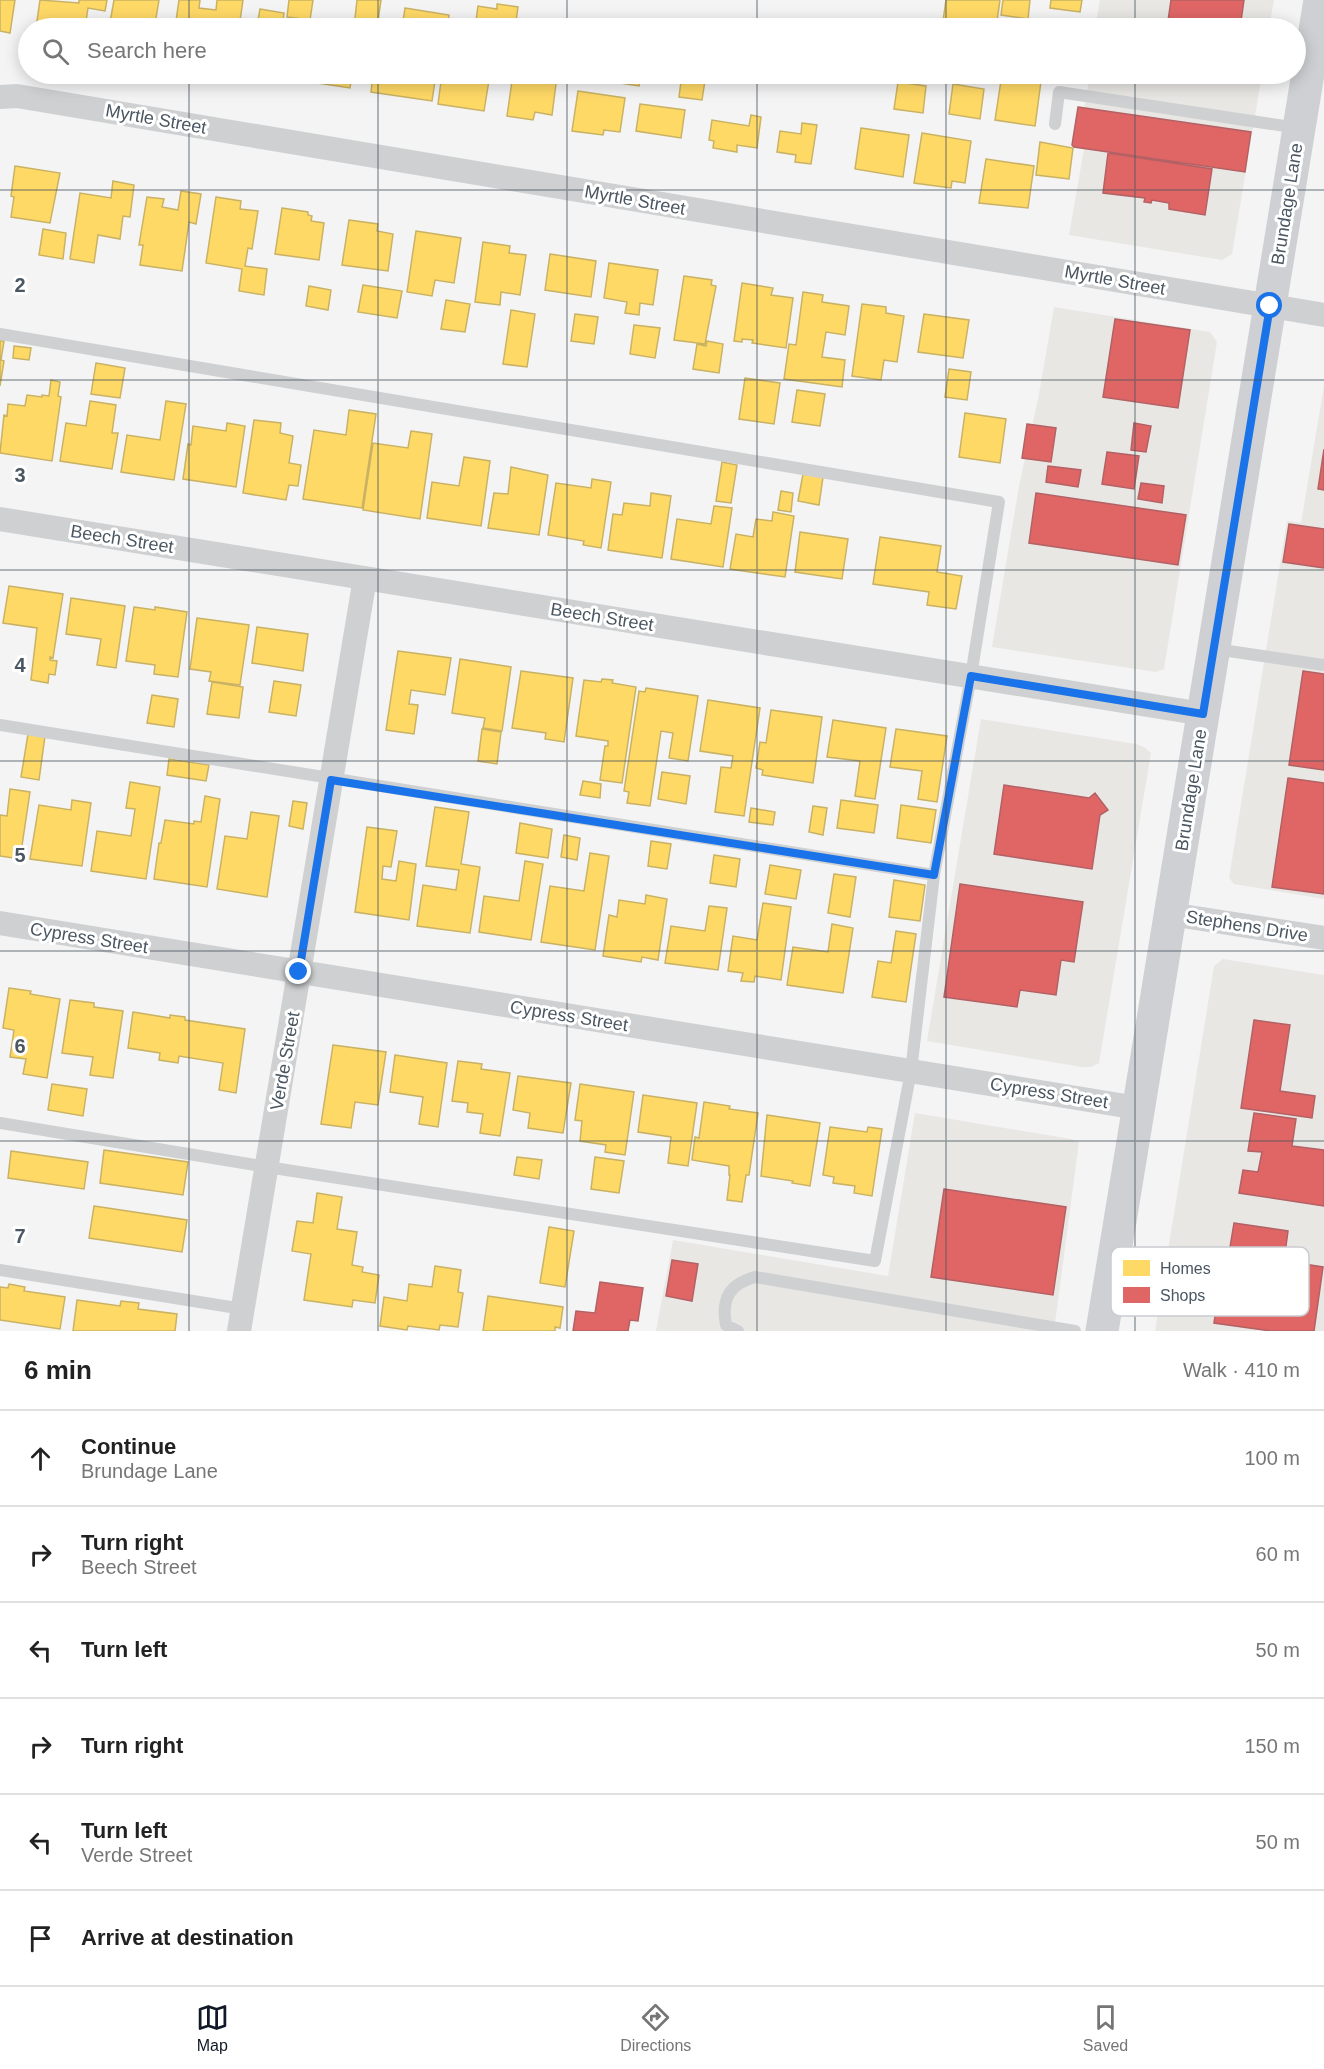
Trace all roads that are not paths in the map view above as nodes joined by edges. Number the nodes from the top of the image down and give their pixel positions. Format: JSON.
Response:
{"nodes":[{"id":1,"x":1320,"y":0,"type":"edge"},
{"id":2,"x":0,"y":97,"type":"edge"},
{"id":3,"x":1055,"y":124,"type":"dead end"},
{"id":4,"x":1299,"y":129,"type":"junction"},
{"id":5,"x":1270,"y":306,"type":"junction"},
{"id":6,"x":1324,"y":315,"type":"edge"},
{"id":7,"x":0,"y":334,"type":"edge"},
{"id":8,"x":0,"y":519,"type":"edge"},
{"id":9,"x":365,"y":578,"type":"junction"},
{"id":10,"x":1214,"y":648,"type":"junction"},
{"id":11,"x":1324,"y":665,"type":"edge"},
{"id":12,"x":971,"y":676,"type":"junction"},
{"id":13,"x":1203,"y":714,"type":"junction"},
{"id":14,"x":0,"y":725,"type":"edge"},
{"id":15,"x":331,"y":780,"type":"junction"},
{"id":16,"x":934,"y":875,"type":"junction"},
{"id":17,"x":1170,"y":914,"type":"junction"},
{"id":18,"x":0,"y":924,"type":"edge"},
{"id":19,"x":1324,"y":938,"type":"edge"},
{"id":20,"x":299,"y":972,"type":"junction"},
{"id":21,"x":911,"y":1071,"type":"junction"},
{"id":22,"x":1138,"y":1108,"type":"junction"},
{"id":23,"x":0,"y":1123,"type":"edge"},
{"id":24,"x":267,"y":1167,"type":"junction"},
{"id":25,"x":1116,"y":1247,"type":"edge"},
{"id":26,"x":0,"y":1270,"type":"edge"},
{"id":27,"x":1111,"y":1275,"type":"edge"},
{"id":28,"x":241,"y":1320,"type":"edge"},
{"id":29,"x":738,"y":1331,"type":"edge"},
{"id":30,"x":1076,"y":1331,"type":"edge"},
{"id":31,"x":1102,"y":1331,"type":"edge"}],
"edges":[{"from":1,"to":4,"type":"main road","name":"Brundage Lane"},
{"from":2,"to":5,"type":"street","name":"Myrtle Street"},
{"from":3,"to":4,"type":"lane"},
{"from":4,"to":5,"type":"main road","name":"Brundage Lane"},
{"from":5,"to":6,"type":"street","name":"Myrtle Street"},
{"from":5,"to":10,"type":"main road","name":"Brundage Lane"},
{"from":7,"to":12,"type":"lane"},
{"from":8,"to":9,"type":"street","name":"Beech Street"},
{"from":9,"to":12,"type":"street","name":"Beech Street"},
{"from":9,"to":15,"type":"street","name":"Verde Street"},
{"from":10,"to":11,"type":"lane"},
{"from":10,"to":13,"type":"main road","name":"Brundage Lane"},
{"from":12,"to":13,"type":"street","name":"Beech Street"},
{"from":12,"to":16,"type":"lane"},
{"from":13,"to":17,"type":"main road","name":"Brundage Lane"},
{"from":14,"to":15,"type":"lane"},
{"from":15,"to":16,"type":"lane"},
{"from":15,"to":20,"type":"street","name":"Verde Street"},
{"from":16,"to":21,"type":"lane"},
{"from":17,"to":19,"type":"street","name":"Stephens Drive"},
{"from":17,"to":22,"type":"main road","name":"Brundage Lane"},
{"from":18,"to":20,"type":"street","name":"Cypress Street"},
{"from":20,"to":21,"type":"street","name":"Cypress Street"},
{"from":20,"to":24,"type":"street","name":"Verde Street"},
{"from":21,"to":22,"type":"street","name":"Cypress Street"},
{"from":21,"to":24,"type":"lane"},
{"from":22,"to":25,"type":"main road","name":"Brundage Lane"},
{"from":23,"to":24,"type":"lane"},
{"from":24,"to":28,"type":"street","name":"Verde Street"},
{"from":26,"to":28,"type":"lane"},
{"from":27,"to":31,"type":"main road","name":"Brundage Lane"},
{"from":29,"to":30,"type":"lane"}]}
